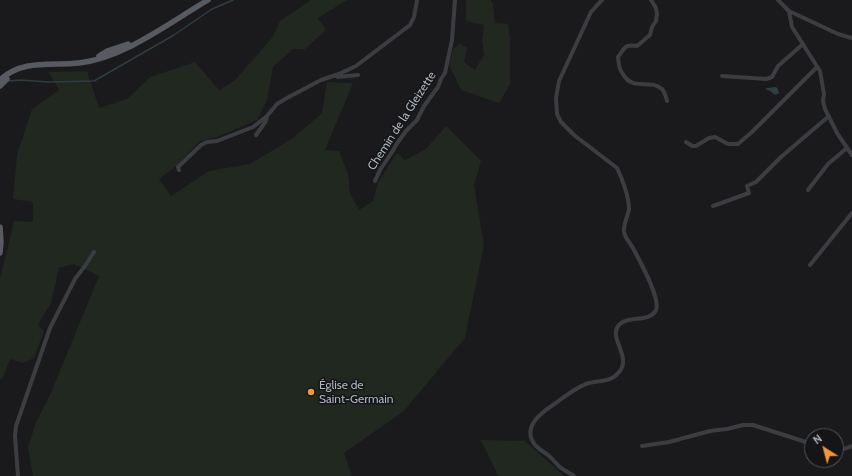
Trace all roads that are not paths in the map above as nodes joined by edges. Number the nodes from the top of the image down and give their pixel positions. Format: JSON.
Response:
{"nodes":[{"id":1,"x":208,"y":0,"type":"edge"},
{"id":2,"x":417,"y":0,"type":"edge"},
{"id":3,"x":456,"y":0,"type":"edge"},
{"id":4,"x":602,"y":0,"type":"edge"},
{"id":5,"x":651,"y":0,"type":"edge"},
{"id":6,"x":778,"y":0,"type":"edge"},
{"id":7,"x":789,"y":11,"type":"junction"},
{"id":8,"x":852,"y":38,"type":"edge"},
{"id":9,"x":803,"y":44,"type":"junction"},
{"id":10,"x":38,"y":65,"type":"junction"},
{"id":11,"x":817,"y":67,"type":"junction"},
{"id":12,"x":335,"y":75,"type":"junction"},
{"id":13,"x":358,"y":75,"type":"dead end"},
{"id":14,"x":722,"y":76,"type":"dead end"},
{"id":15,"x":1,"y":78,"type":"edge"},
{"id":16,"x":0,"y":86,"type":"edge"},
{"id":17,"x":667,"y":101,"type":"dead end"},
{"id":18,"x":267,"y":116,"type":"junction"},
{"id":19,"x":829,"y":116,"type":"junction"},
{"id":20,"x":256,"y":135,"type":"dead end"},
{"id":21,"x":686,"y":142,"type":"dead end"},
{"id":22,"x":847,"y":148,"type":"junction"},
{"id":23,"x":852,"y":155,"type":"edge"},
{"id":24,"x":179,"y":170,"type":"dead end"},
{"id":25,"x":375,"y":181,"type":"dead end"},
{"id":26,"x":808,"y":190,"type":"dead end"},
{"id":27,"x":713,"y":206,"type":"dead end"},
{"id":28,"x":852,"y":213,"type":"edge"},
{"id":29,"x":0,"y":226,"type":"edge"},
{"id":30,"x":94,"y":252,"type":"dead end"},
{"id":31,"x":0,"y":253,"type":"edge"},
{"id":32,"x":810,"y":265,"type":"dead end"},
{"id":33,"x":804,"y":441,"type":"edge"},
{"id":34,"x":642,"y":446,"type":"dead end"},
{"id":35,"x":18,"y":476,"type":"edge"},
{"id":36,"x":574,"y":476,"type":"edge"}],
"edges":[{"from":1,"to":10,"type":"main road"},
{"from":2,"to":12,"type":"street"},
{"from":3,"to":25,"type":"street","name":"Chemin de la Gleizette"},
{"from":4,"to":36,"type":"street"},
{"from":5,"to":17,"type":"street"},
{"from":6,"to":7,"type":"street"},
{"from":7,"to":8,"type":"street"},
{"from":7,"to":9,"type":"street"},
{"from":9,"to":11,"type":"street"},
{"from":9,"to":14,"type":"street"},
{"from":10,"to":15,"type":"main road"},
{"from":10,"to":16,"type":"main road"},
{"from":11,"to":19,"type":"street"},
{"from":11,"to":21,"type":"street"},
{"from":12,"to":13,"type":"street"},
{"from":12,"to":18,"type":"street"},
{"from":18,"to":20,"type":"street"},
{"from":18,"to":24,"type":"street"},
{"from":19,"to":22,"type":"street"},
{"from":19,"to":27,"type":"street"},
{"from":22,"to":23,"type":"street"},
{"from":22,"to":26,"type":"street"},
{"from":28,"to":32,"type":"street"},
{"from":29,"to":31,"type":"main road"},
{"from":30,"to":35,"type":"street"},
{"from":33,"to":34,"type":"street"}]}
